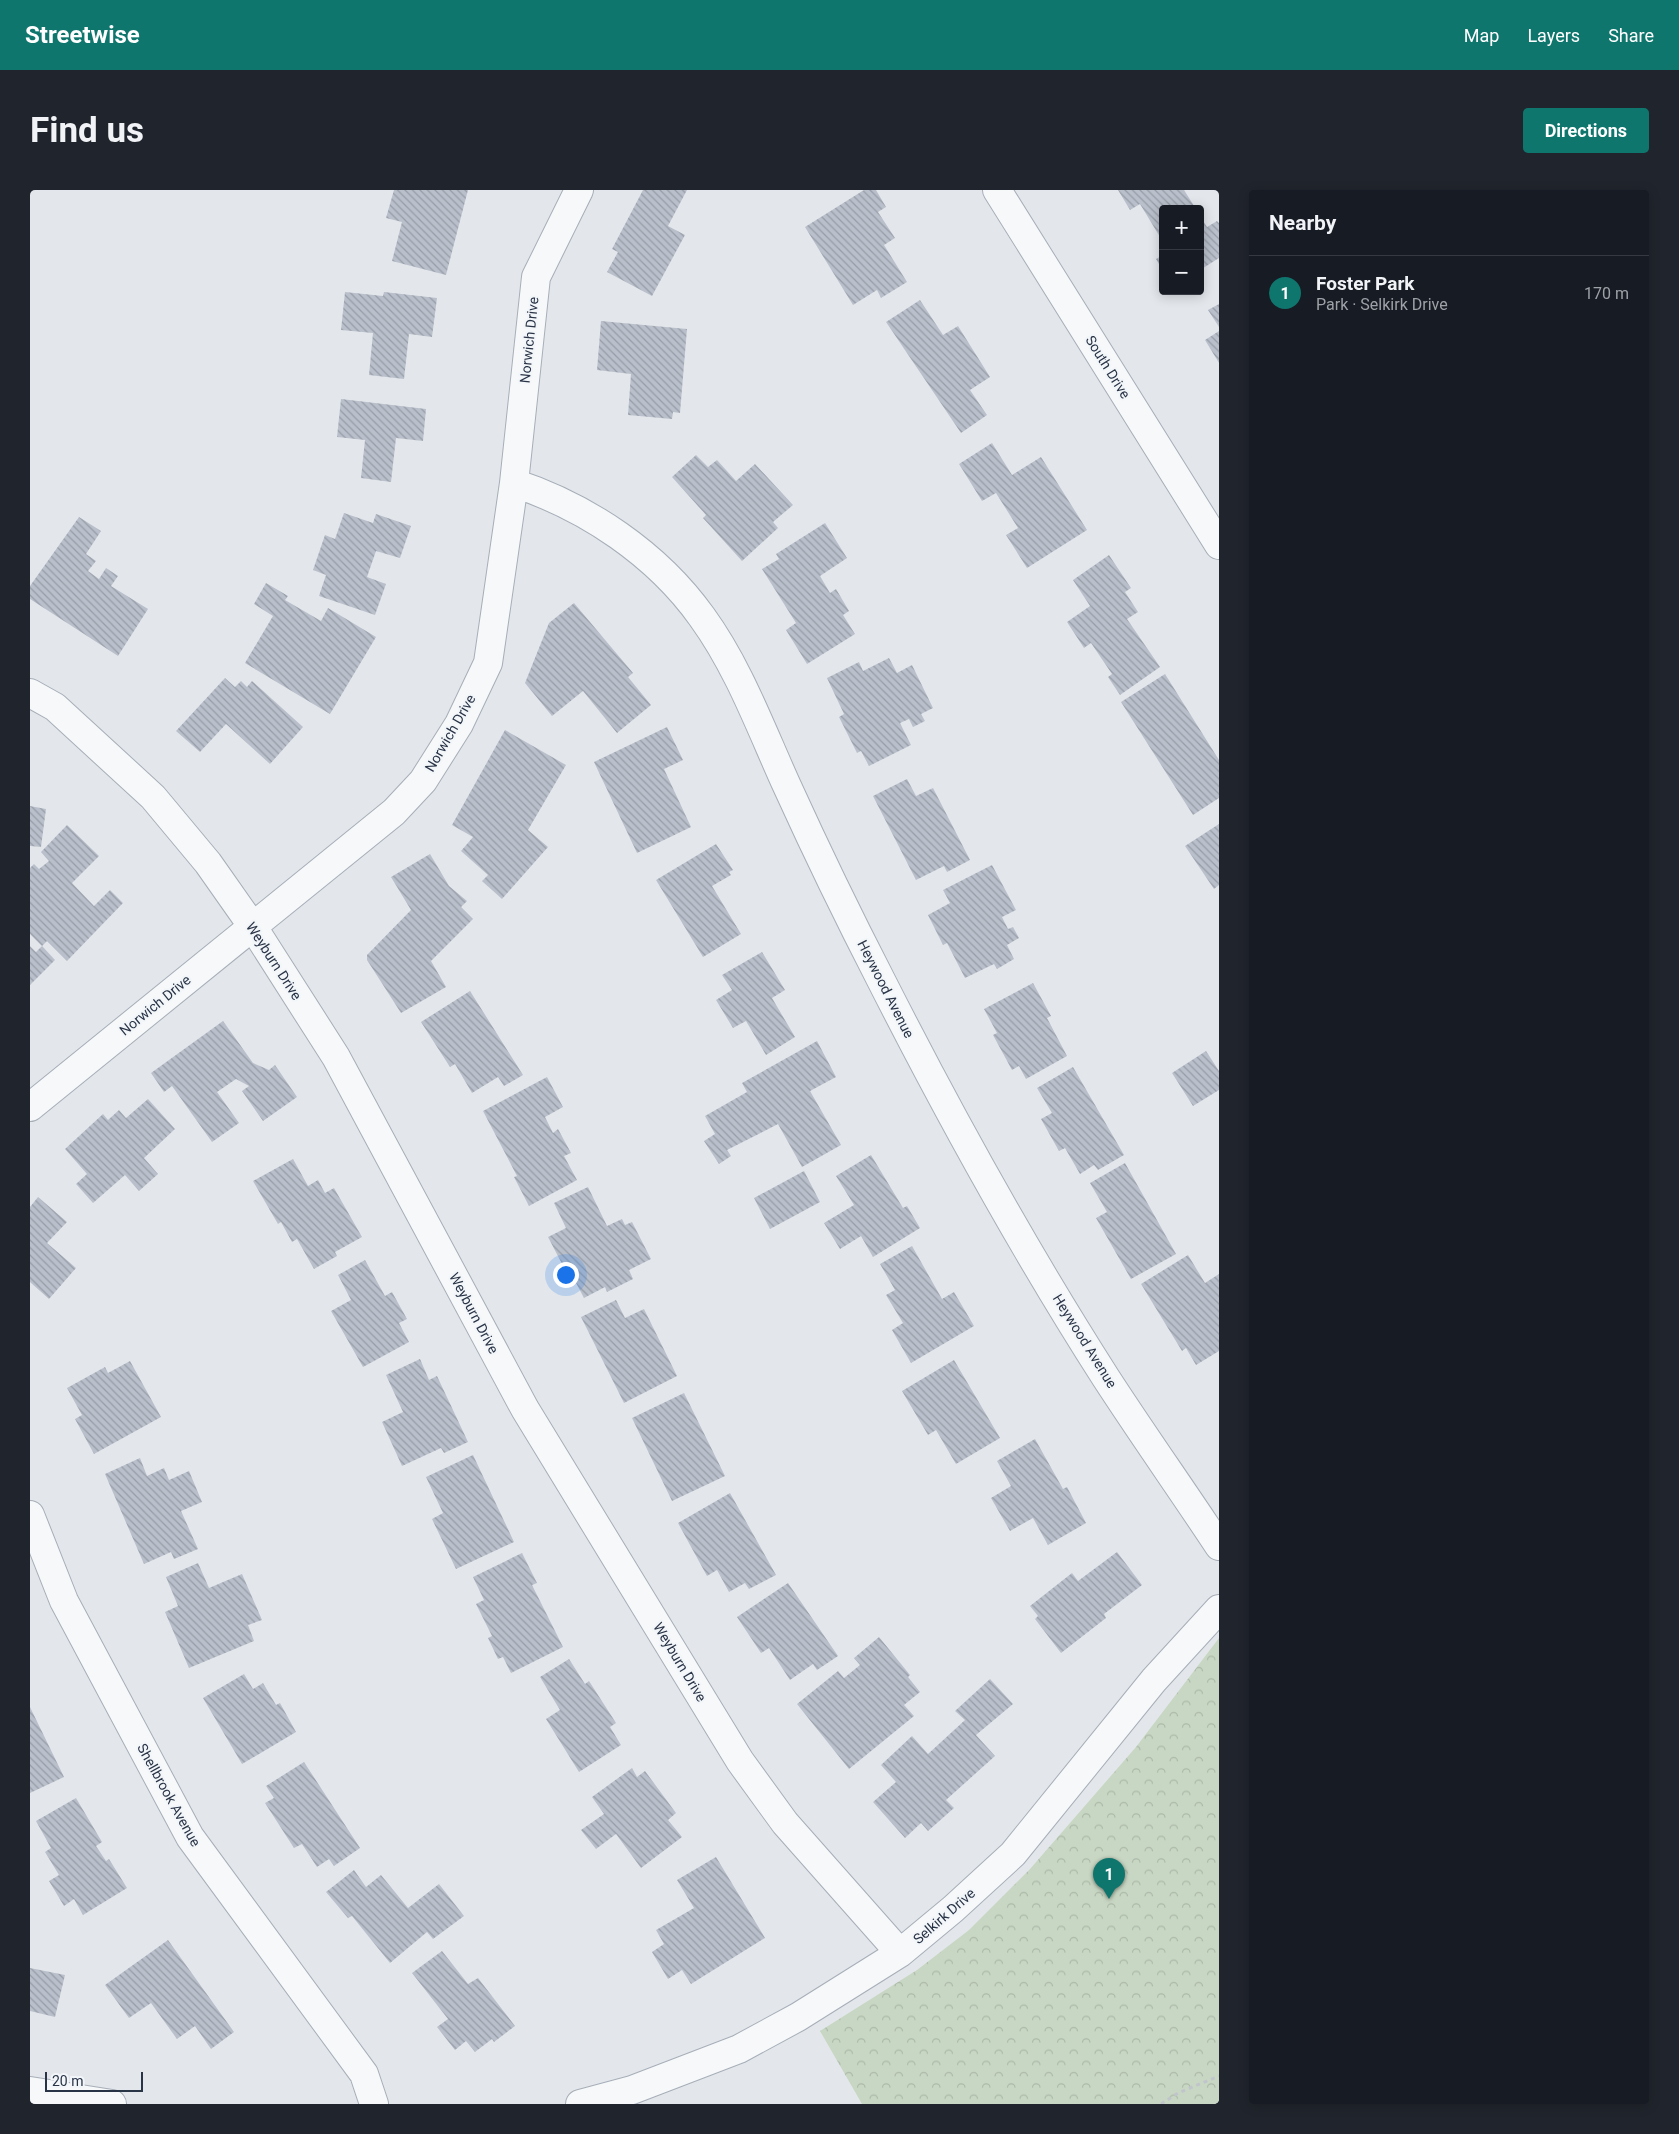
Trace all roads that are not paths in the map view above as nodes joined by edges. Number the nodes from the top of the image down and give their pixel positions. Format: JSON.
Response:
{"nodes":[{"id":1,"x":580,"y":190,"type":"edge"},
{"id":2,"x":997,"y":190,"type":"edge"},
{"id":3,"x":514,"y":483,"type":"junction"},
{"id":4,"x":1219,"y":545,"type":"edge"},
{"id":5,"x":30,"y":692,"type":"edge"},
{"id":6,"x":253,"y":927,"type":"junction"},
{"id":7,"x":30,"y":1107,"type":"edge"},
{"id":8,"x":30,"y":1515,"type":"edge"},
{"id":9,"x":1219,"y":1546,"type":"edge"},
{"id":10,"x":1219,"y":1609,"type":"edge"},
{"id":11,"x":900,"y":1953,"type":"junction"},
{"id":12,"x":30,"y":2091,"type":"edge"},
{"id":13,"x":112,"y":2104,"type":"edge"},
{"id":14,"x":374,"y":2104,"type":"edge"},
{"id":15,"x":580,"y":2104,"type":"edge"}],
"edges":[{"from":1,"to":3,"type":"street","name":"Norwich Drive"},
{"from":2,"to":4,"type":"street","name":"South Drive"},
{"from":3,"to":6,"type":"street","name":"Norwich Drive"},
{"from":3,"to":9,"type":"street","name":"Heywood Avenue"},
{"from":5,"to":6,"type":"street","name":"Weyburn Drive"},
{"from":6,"to":7,"type":"street","name":"Norwich Drive"},
{"from":6,"to":11,"type":"street","name":"Weyburn Drive"},
{"from":8,"to":14,"type":"street","name":"Shellbrook Avenue"},
{"from":10,"to":11,"type":"street","name":"Selkirk Drive"},
{"from":11,"to":15,"type":"street","name":"Selkirk Drive"},
{"from":12,"to":13,"type":"street"}]}
